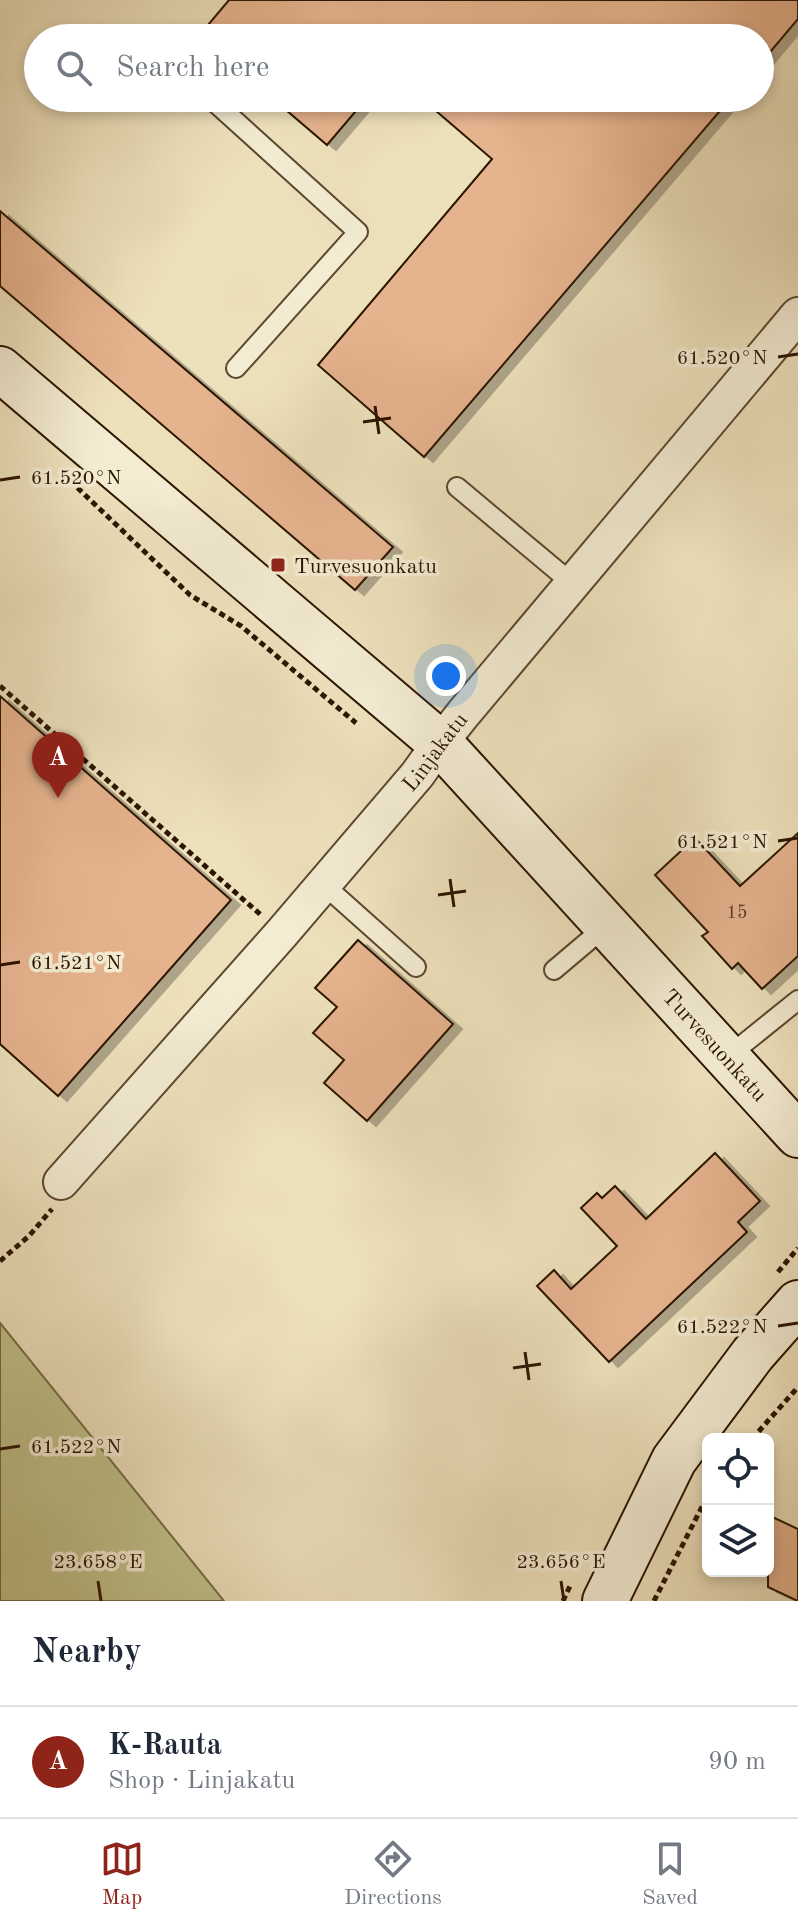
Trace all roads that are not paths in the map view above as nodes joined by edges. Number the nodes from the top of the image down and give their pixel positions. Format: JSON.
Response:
{"nodes":[{"id":1,"x":225,"y":112,"type":"edge"},
{"id":2,"x":798,"y":315,"type":"edge"},
{"id":3,"x":236,"y":368,"type":"dead end"},
{"id":4,"x":0,"y":369,"type":"edge"},
{"id":5,"x":457,"y":487,"type":"dead end"},
{"id":6,"x":573,"y":584,"type":"junction"},
{"id":7,"x":440,"y":743,"type":"junction"},
{"id":8,"x":323,"y":884,"type":"junction"},
{"id":9,"x":606,"y":926,"type":"junction"},
{"id":10,"x":416,"y":967,"type":"dead end"},
{"id":11,"x":554,"y":970,"type":"dead end"},
{"id":12,"x":798,"y":1000,"type":"edge"},
{"id":13,"x":726,"y":1058,"type":"junction"},
{"id":14,"x":798,"y":1135,"type":"edge"},
{"id":15,"x":61,"y":1182,"type":"road end"},
{"id":16,"x":798,"y":1303,"type":"edge"},
{"id":17,"x":605,"y":1601,"type":"edge"}],
"edges":[{"from":1,"to":3,"type":"lane"},
{"from":2,"to":6,"type":"street","name":"Linjakatu"},
{"from":4,"to":7,"type":"main road","name":"Turvesuonkatu"},
{"from":5,"to":6,"type":"lane"},
{"from":6,"to":7,"type":"street","name":"Linjakatu"},
{"from":7,"to":8,"type":"street","name":"Linjakatu"},
{"from":7,"to":9,"type":"main road","name":"Turvesuonkatu"},
{"from":8,"to":10,"type":"lane"},
{"from":8,"to":15,"type":"street","name":"Linjakatu"},
{"from":9,"to":11,"type":"lane"},
{"from":9,"to":13,"type":"main road","name":"Turvesuonkatu"},
{"from":12,"to":13,"type":"lane"},
{"from":13,"to":14,"type":"main road","name":"Turvesuonkatu"},
{"from":16,"to":17,"type":"main road"}]}
